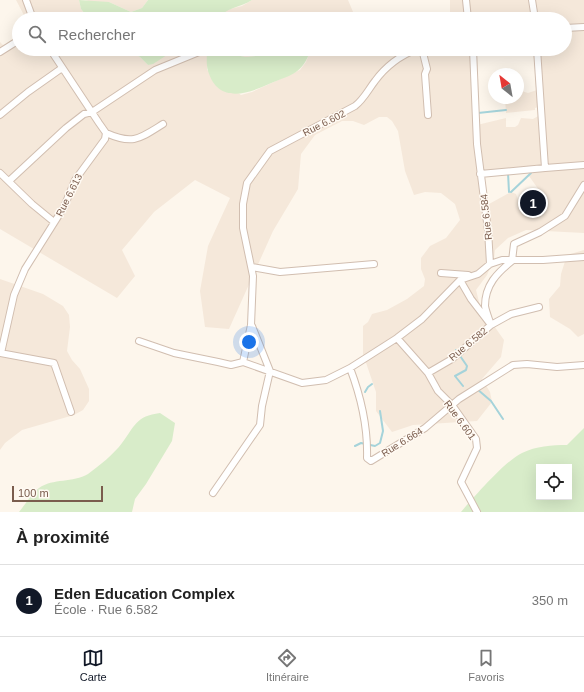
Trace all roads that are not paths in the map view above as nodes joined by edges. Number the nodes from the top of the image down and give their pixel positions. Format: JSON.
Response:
{"nodes":[{"id":1,"x":26,"y":0,"type":"edge"},
{"id":2,"x":466,"y":0,"type":"edge"},
{"id":3,"x":532,"y":0,"type":"edge"},
{"id":4,"x":30,"y":12,"type":"edge"},
{"id":5,"x":467,"y":12,"type":"edge"},
{"id":6,"x":534,"y":12,"type":"edge"},
{"id":7,"x":584,"y":27,"type":"edge"},
{"id":8,"x":572,"y":28,"type":"edge"},
{"id":9,"x":12,"y":44,"type":"edge"},
{"id":10,"x":0,"y":52,"type":"edge"},
{"id":11,"x":54,"y":56,"type":"edge"},
{"id":12,"x":189,"y":56,"type":"edge"},
{"id":13,"x":402,"y":56,"type":"edge"},
{"id":14,"x":424,"y":56,"type":"edge"},
{"id":15,"x":473,"y":56,"type":"edge"},
{"id":16,"x":537,"y":56,"type":"edge"},
{"id":17,"x":62,"y":68,"type":"junction"},
{"id":18,"x":92,"y":112,"type":"junction"},
{"id":19,"x":0,"y":115,"type":"edge"},
{"id":20,"x":428,"y":115,"type":"dead end"},
{"id":21,"x":163,"y":124,"type":"dead end"},
{"id":22,"x":106,"y":133,"type":"junction"},
{"id":23,"x":584,"y":165,"type":"edge"},
{"id":24,"x":545,"y":168,"type":"junction"},
{"id":25,"x":0,"y":173,"type":"edge"},
{"id":26,"x":480,"y":174,"type":"junction"},
{"id":27,"x":9,"y":181,"type":"junction"},
{"id":28,"x":584,"y":185,"type":"edge"},
{"id":29,"x":54,"y":222,"type":"junction"},
{"id":30,"x":584,"y":257,"type":"edge"},
{"id":31,"x":512,"y":261,"type":"junction"},
{"id":32,"x":374,"y":264,"type":"dead end"},
{"id":33,"x":490,"y":264,"type":"junction"},
{"id":34,"x":252,"y":266,"type":"junction"},
{"id":35,"x":441,"y":273,"type":"dead end"},
{"id":36,"x":478,"y":274,"type":"junction"},
{"id":37,"x":460,"y":280,"type":"junction"},
{"id":38,"x":539,"y":307,"type":"dead end"},
{"id":39,"x":251,"y":325,"type":"junction"},
{"id":40,"x":491,"y":325,"type":"junction"},
{"id":41,"x":397,"y":338,"type":"junction"},
{"id":42,"x":139,"y":341,"type":"dead end"},
{"id":43,"x":1,"y":353,"type":"edge"},
{"id":44,"x":243,"y":362,"type":"junction"},
{"id":45,"x":584,"y":365,"type":"edge"},
{"id":46,"x":350,"y":368,"type":"junction"},
{"id":47,"x":270,"y":371,"type":"junction"},
{"id":48,"x":428,"y":373,"type":"junction"},
{"id":49,"x":452,"y":405,"type":"junction"},
{"id":50,"x":71,"y":412,"type":"dead end"},
{"id":51,"x":214,"y":493,"type":"dead end"},
{"id":52,"x":477,"y":512,"type":"edge"}],
"edges":[{"from":1,"to":4,"type":"street"},
{"from":2,"to":5,"type":"street"},
{"from":3,"to":6,"type":"street"},
{"from":7,"to":8,"type":"street"},
{"from":9,"to":10,"type":"street"},
{"from":11,"to":17,"type":"street"},
{"from":12,"to":18,"type":"street"},
{"from":13,"to":34,"type":"street","name":"Rue 6.602"},
{"from":14,"to":20,"type":"street"},
{"from":15,"to":26,"type":"street","name":"Rue 6.584"},
{"from":16,"to":24,"type":"street"},
{"from":17,"to":18,"type":"street"},
{"from":17,"to":19,"type":"street"},
{"from":18,"to":22,"type":"street"},
{"from":18,"to":27,"type":"street"},
{"from":21,"to":22,"type":"street"},
{"from":22,"to":29,"type":"street","name":"Rue 6.613"},
{"from":23,"to":24,"type":"street"},
{"from":24,"to":26,"type":"street"},
{"from":25,"to":27,"type":"street"},
{"from":26,"to":33,"type":"street","name":"Rue 6.584"},
{"from":27,"to":29,"type":"street"},
{"from":28,"to":31,"type":"street"},
{"from":29,"to":43,"type":"street","name":"Rue 6.613"},
{"from":30,"to":31,"type":"street"},
{"from":31,"to":33,"type":"street"},
{"from":31,"to":40,"type":"street","name":"Rue 6.582"},
{"from":32,"to":34,"type":"street"},
{"from":33,"to":36,"type":"street"},
{"from":34,"to":39,"type":"street","name":"Rue 6.602"},
{"from":35,"to":36,"type":"street"},
{"from":36,"to":37,"type":"street"},
{"from":37,"to":40,"type":"street"},
{"from":37,"to":41,"type":"street"},
{"from":38,"to":40,"type":"street"},
{"from":39,"to":44,"type":"street"},
{"from":39,"to":47,"type":"street"},
{"from":40,"to":48,"type":"street","name":"Rue 6.582"},
{"from":41,"to":46,"type":"street"},
{"from":41,"to":48,"type":"street","name":"Rue 6.601"},
{"from":42,"to":44,"type":"street"},
{"from":43,"to":50,"type":"street"},
{"from":44,"to":47,"type":"street"},
{"from":45,"to":49,"type":"street"},
{"from":46,"to":47,"type":"street"},
{"from":46,"to":49,"type":"street","name":"Rue 6.664"},
{"from":47,"to":51,"type":"street"},
{"from":48,"to":49,"type":"street","name":"Rue 6.601"},
{"from":49,"to":52,"type":"street","name":"Rue 6.601"}]}
